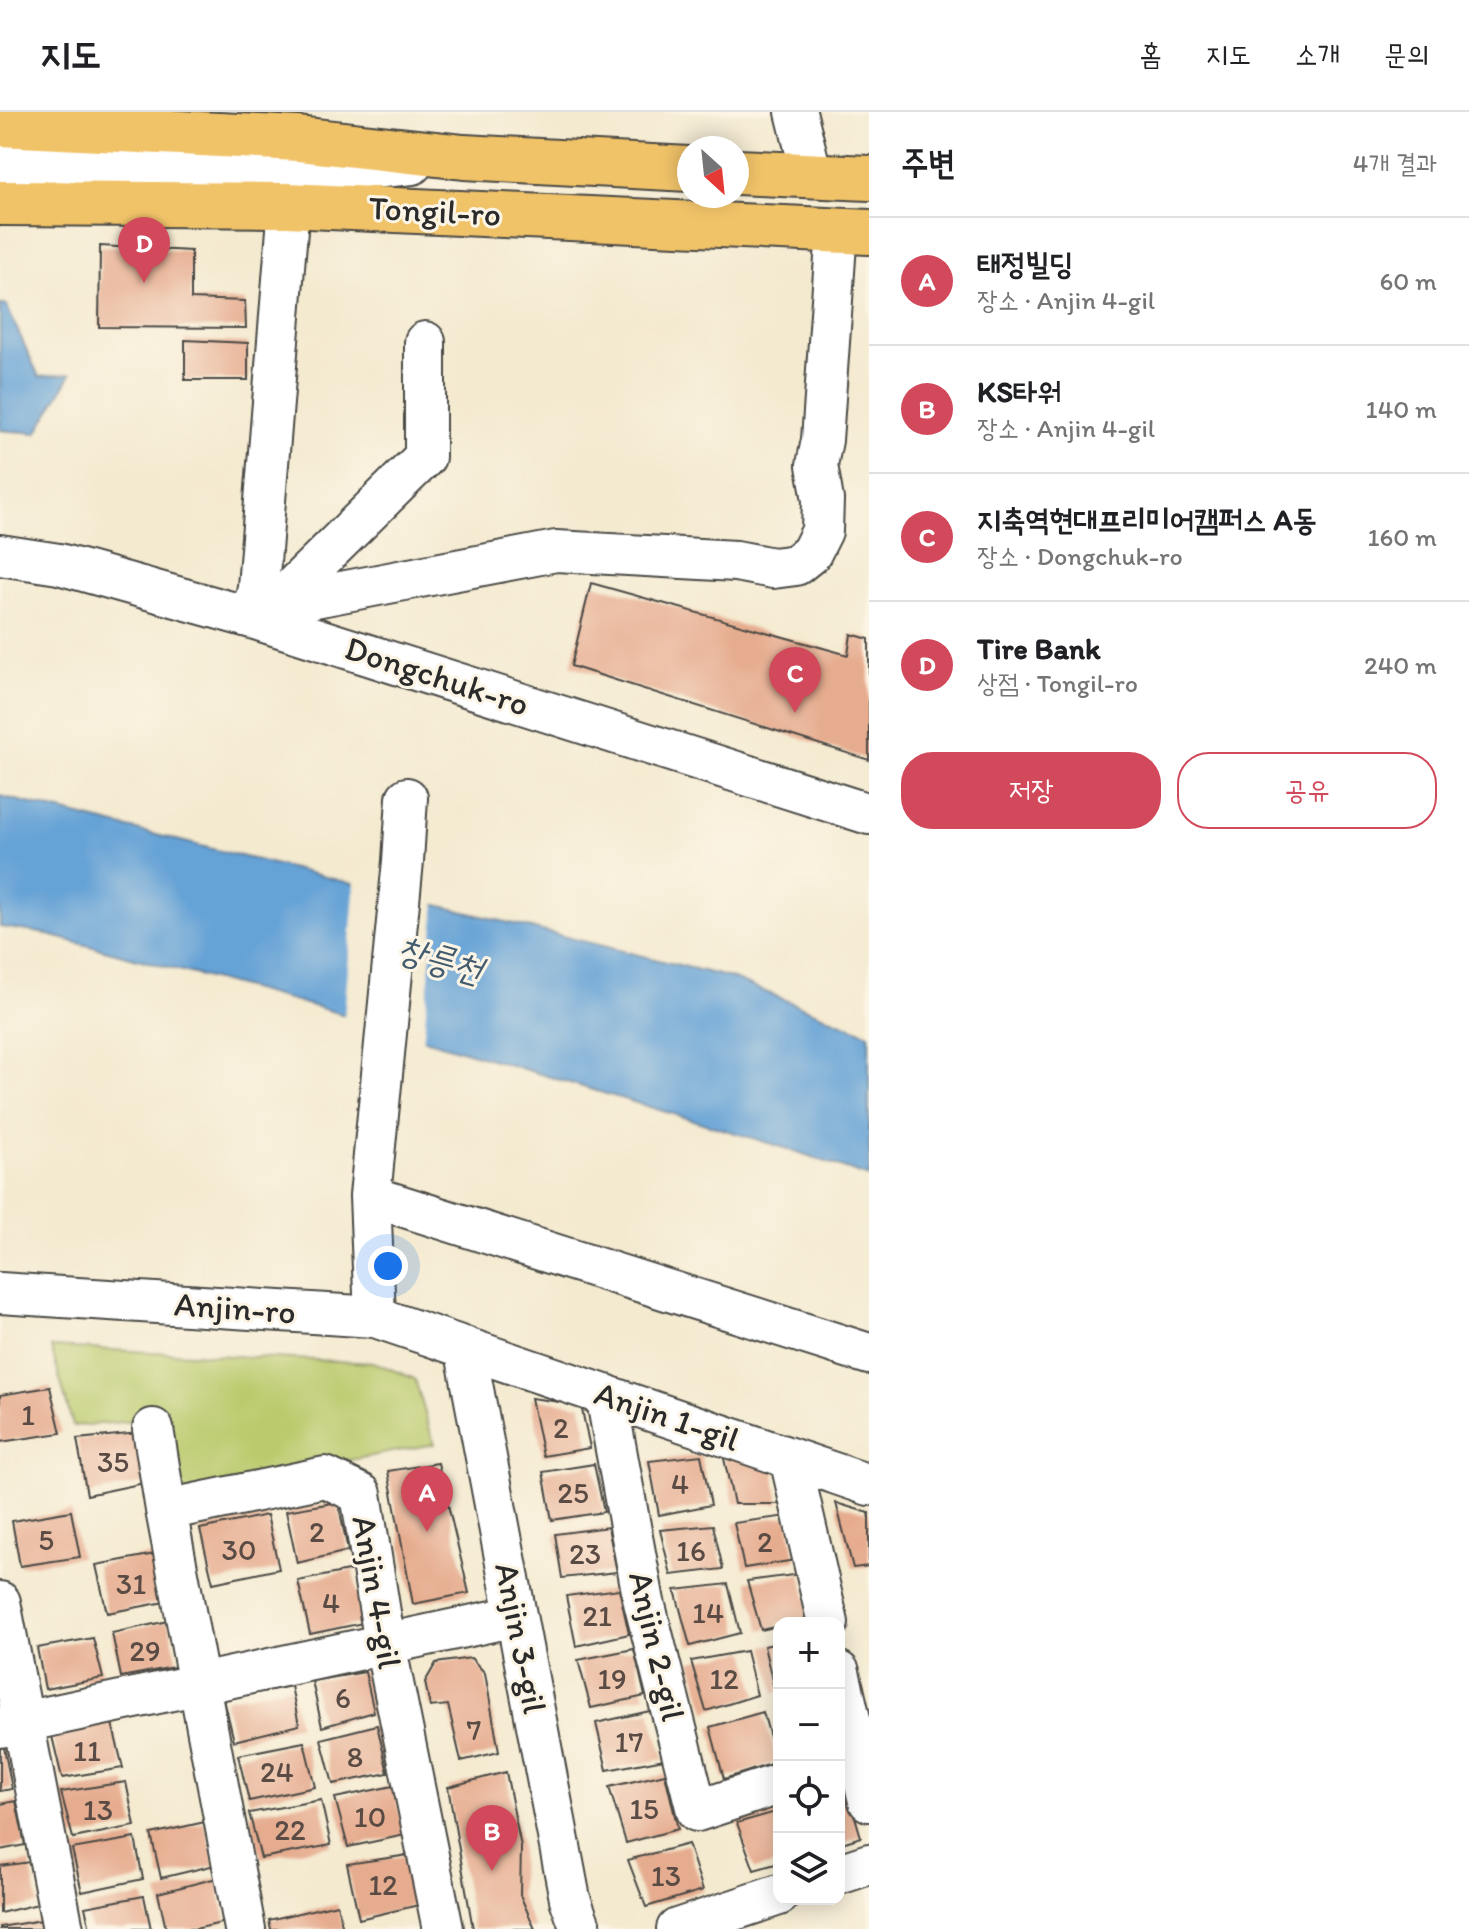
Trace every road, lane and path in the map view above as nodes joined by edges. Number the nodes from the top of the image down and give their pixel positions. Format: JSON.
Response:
{"nodes":[{"id":1,"x":796,"y":112,"type":"edge"},
{"id":2,"x":0,"y":124,"type":"edge"},
{"id":3,"x":464,"y":157,"type":"junction"},
{"id":4,"x":0,"y":163,"type":"edge"},
{"id":5,"x":677,"y":168,"type":"edge"},
{"id":6,"x":749,"y":173,"type":"edge"},
{"id":7,"x":812,"y":176,"type":"junction"},
{"id":8,"x":869,"y":178,"type":"edge"},
{"id":9,"x":0,"y":203,"type":"edge"},
{"id":10,"x":287,"y":205,"type":"junction"},
{"id":11,"x":853,"y":231,"type":"edge"},
{"id":12,"x":425,"y":342,"type":"dead end"},
{"id":13,"x":0,"y":555,"type":"edge"},
{"id":14,"x":294,"y":601,"type":"junction"},
{"id":15,"x":252,"y":618,"type":"junction"},
{"id":16,"x":406,"y":814,"type":"dead end"},
{"id":17,"x":869,"y":814,"type":"edge"},
{"id":18,"x":370,"y":1196,"type":"junction"},
{"id":19,"x":0,"y":1293,"type":"edge"},
{"id":20,"x":375,"y":1317,"type":"junction"},
{"id":21,"x":465,"y":1347,"type":"junction"},
{"id":22,"x":869,"y":1354,"type":"edge"},
{"id":23,"x":606,"y":1395,"type":"junction"},
{"id":24,"x":153,"y":1429,"type":"dead end"},
{"id":25,"x":790,"y":1458,"type":"junction"},
{"id":26,"x":869,"y":1485,"type":"edge"},
{"id":27,"x":166,"y":1510,"type":"junction"},
{"id":28,"x":0,"y":1602,"type":"edge"},
{"id":29,"x":516,"y":1616,"type":"junction"},
{"id":30,"x":827,"y":1617,"type":"edge"},
{"id":31,"x":385,"y":1644,"type":"junction"},
{"id":32,"x":200,"y":1683,"type":"junction"},
{"id":33,"x":841,"y":1689,"type":"edge"},
{"id":34,"x":11,"y":1724,"type":"edge"},
{"id":35,"x":849,"y":1761,"type":"edge"},
{"id":36,"x":773,"y":1786,"type":"edge"},
{"id":37,"x":869,"y":1801,"type":"edge"},
{"id":38,"x":869,"y":1864,"type":"edge"},
{"id":39,"x":845,"y":1872,"type":"edge"},
{"id":40,"x":773,"y":1897,"type":"edge"},
{"id":41,"x":63,"y":1929,"type":"edge"},
{"id":42,"x":245,"y":1929,"type":"edge"},
{"id":43,"x":443,"y":1929,"type":"edge"},
{"id":44,"x":581,"y":1929,"type":"edge"},
{"id":45,"x":677,"y":1929,"type":"edge"}],
"edges":[{"from":1,"to":7,"type":"street"},
{"from":2,"to":3,"type":"main road","name":"Tongil-ro"},
{"from":3,"to":4,"type":"street"},
{"from":3,"to":5,"type":"main road","name":"Tongil-ro"},
{"from":6,"to":7,"type":"main road"},
{"from":7,"to":8,"type":"main road"},
{"from":9,"to":10,"type":"main road","name":"Tongil-ro"},
{"from":10,"to":11,"type":"main road","name":"Tongil-ro"},
{"from":10,"to":15,"type":"street"},
{"from":11,"to":14,"type":"street"},
{"from":12,"to":14,"type":"street"},
{"from":13,"to":15,"type":"street","name":"Dongchuk-ro"},
{"from":14,"to":15,"type":"street"},
{"from":15,"to":17,"type":"street","name":"Dongchuk-ro"},
{"from":16,"to":18,"type":"street"},
{"from":18,"to":20,"type":"street"},
{"from":18,"to":22,"type":"street"},
{"from":19,"to":20,"type":"street","name":"Anjin-ro"},
{"from":20,"to":21,"type":"street","name":"Anjin-ro"},
{"from":21,"to":23,"type":"street","name":"Anjin 1-gil"},
{"from":21,"to":29,"type":"street","name":"Anjin 3-gil"},
{"from":23,"to":25,"type":"street","name":"Anjin 1-gil"},
{"from":23,"to":36,"type":"street","name":"Anjin 2-gil"},
{"from":24,"to":27,"type":"street"},
{"from":25,"to":26,"type":"street","name":"Anjin 1-gil"},
{"from":25,"to":30,"type":"street"},
{"from":27,"to":31,"type":"street","name":"Anjin 4-gil"},
{"from":27,"to":32,"type":"street"},
{"from":28,"to":34,"type":"street"},
{"from":29,"to":31,"type":"street"},
{"from":29,"to":44,"type":"street","name":"Anjin 3-gil"},
{"from":31,"to":32,"type":"street"},
{"from":31,"to":43,"type":"street","name":"Anjin 4-gil"},
{"from":32,"to":34,"type":"street"},
{"from":32,"to":42,"type":"street"},
{"from":33,"to":35,"type":"street"},
{"from":34,"to":41,"type":"street"},
{"from":35,"to":37,"type":"street"},
{"from":38,"to":39,"type":"street"},
{"from":40,"to":45,"type":"street"}]}
